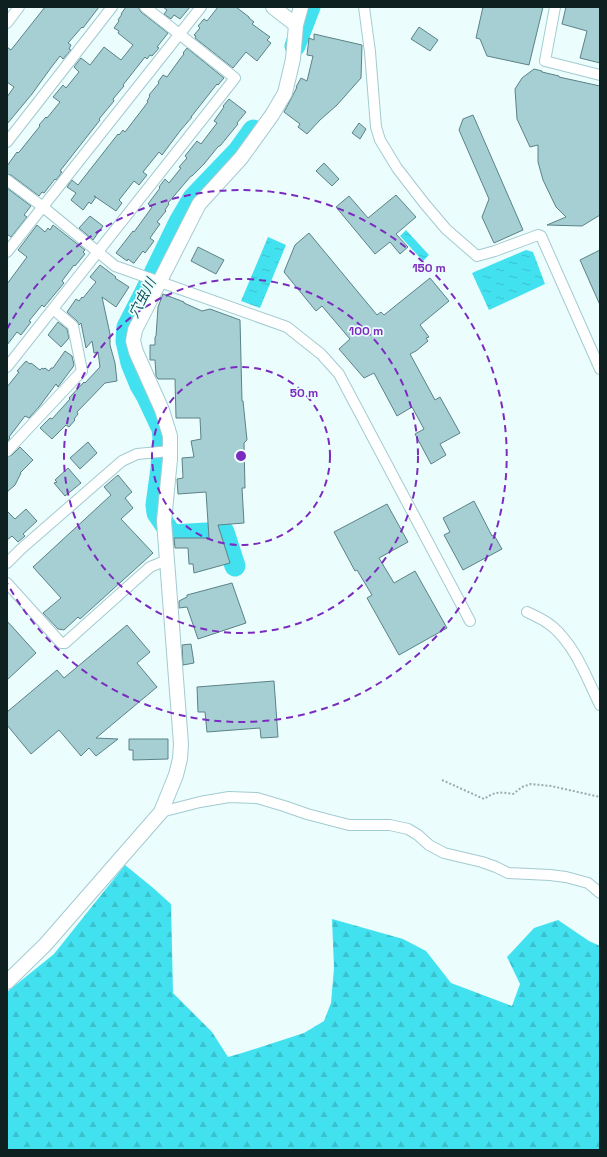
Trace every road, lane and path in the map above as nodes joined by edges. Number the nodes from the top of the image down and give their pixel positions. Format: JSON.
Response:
{"nodes":[{"id":1,"x":19,"y":7,"type":"edge"},
{"id":2,"x":112,"y":7,"type":"edge"},
{"id":3,"x":145,"y":7,"type":"edge"},
{"id":4,"x":201,"y":7,"type":"edge"},
{"id":5,"x":273,"y":7,"type":"edge"},
{"id":6,"x":301,"y":7,"type":"edge"},
{"id":7,"x":364,"y":7,"type":"edge"},
{"id":8,"x":555,"y":7,"type":"edge"},
{"id":9,"x":7,"y":23,"type":"edge"},
{"id":10,"x":296,"y":25,"type":"junction"},
{"id":11,"x":180,"y":34,"type":"junction"},
{"id":12,"x":600,"y":75,"type":"edge"},
{"id":13,"x":7,"y":142,"type":"edge"},
{"id":14,"x":7,"y":180,"type":"edge"},
{"id":15,"x":43,"y":207,"type":"junction"},
{"id":16,"x":7,"y":252,"type":"edge"},
{"id":17,"x":98,"y":252,"type":"junction"},
{"id":18,"x":159,"y":282,"type":"junction"},
{"id":19,"x":53,"y":309,"type":"junction"},
{"id":20,"x":7,"y":367,"type":"edge"},
{"id":21,"x":600,"y":368,"type":"edge"},
{"id":22,"x":7,"y":451,"type":"edge"},
{"id":23,"x":170,"y":451,"type":"junction"},
{"id":24,"x":167,"y":560,"type":"junction"},
{"id":25,"x":7,"y":563,"type":"edge"},
{"id":26,"x":7,"y":583,"type":"edge"},
{"id":27,"x":526,"y":612,"type":"dead end"},
{"id":28,"x":470,"y":621,"type":"dead end"},
{"id":29,"x":600,"y":705,"type":"edge"},
{"id":30,"x":442,"y":780,"type":"dead end"},
{"id":31,"x":600,"y":796,"type":"edge"},
{"id":32,"x":161,"y":812,"type":"junction"},
{"id":33,"x":600,"y":893,"type":"edge"},
{"id":34,"x":7,"y":982,"type":"edge"}],
"edges":[{"from":1,"to":9,"type":"street"},
{"from":2,"to":13,"type":"street"},
{"from":3,"to":11,"type":"street"},
{"from":4,"to":11,"type":"street"},
{"from":5,"to":10,"type":"street"},
{"from":6,"to":10,"type":"street"},
{"from":7,"to":21,"type":"street"},
{"from":8,"to":12,"type":"street"},
{"from":10,"to":18,"type":"street"},
{"from":11,"to":15,"type":"street"},
{"from":11,"to":17,"type":"street"},
{"from":14,"to":15,"type":"street"},
{"from":15,"to":16,"type":"street"},
{"from":15,"to":17,"type":"street"},
{"from":17,"to":18,"type":"street"},
{"from":17,"to":19,"type":"street"},
{"from":18,"to":23,"type":"street"},
{"from":18,"to":28,"type":"street"},
{"from":19,"to":20,"type":"street"},
{"from":19,"to":22,"type":"street"},
{"from":23,"to":24,"type":"street"},
{"from":23,"to":25,"type":"street"},
{"from":24,"to":26,"type":"street"},
{"from":24,"to":32,"type":"street"},
{"from":27,"to":29,"type":"street"},
{"from":30,"to":31,"type":"path"},
{"from":32,"to":33,"type":"street"},
{"from":32,"to":34,"type":"street"}]}
